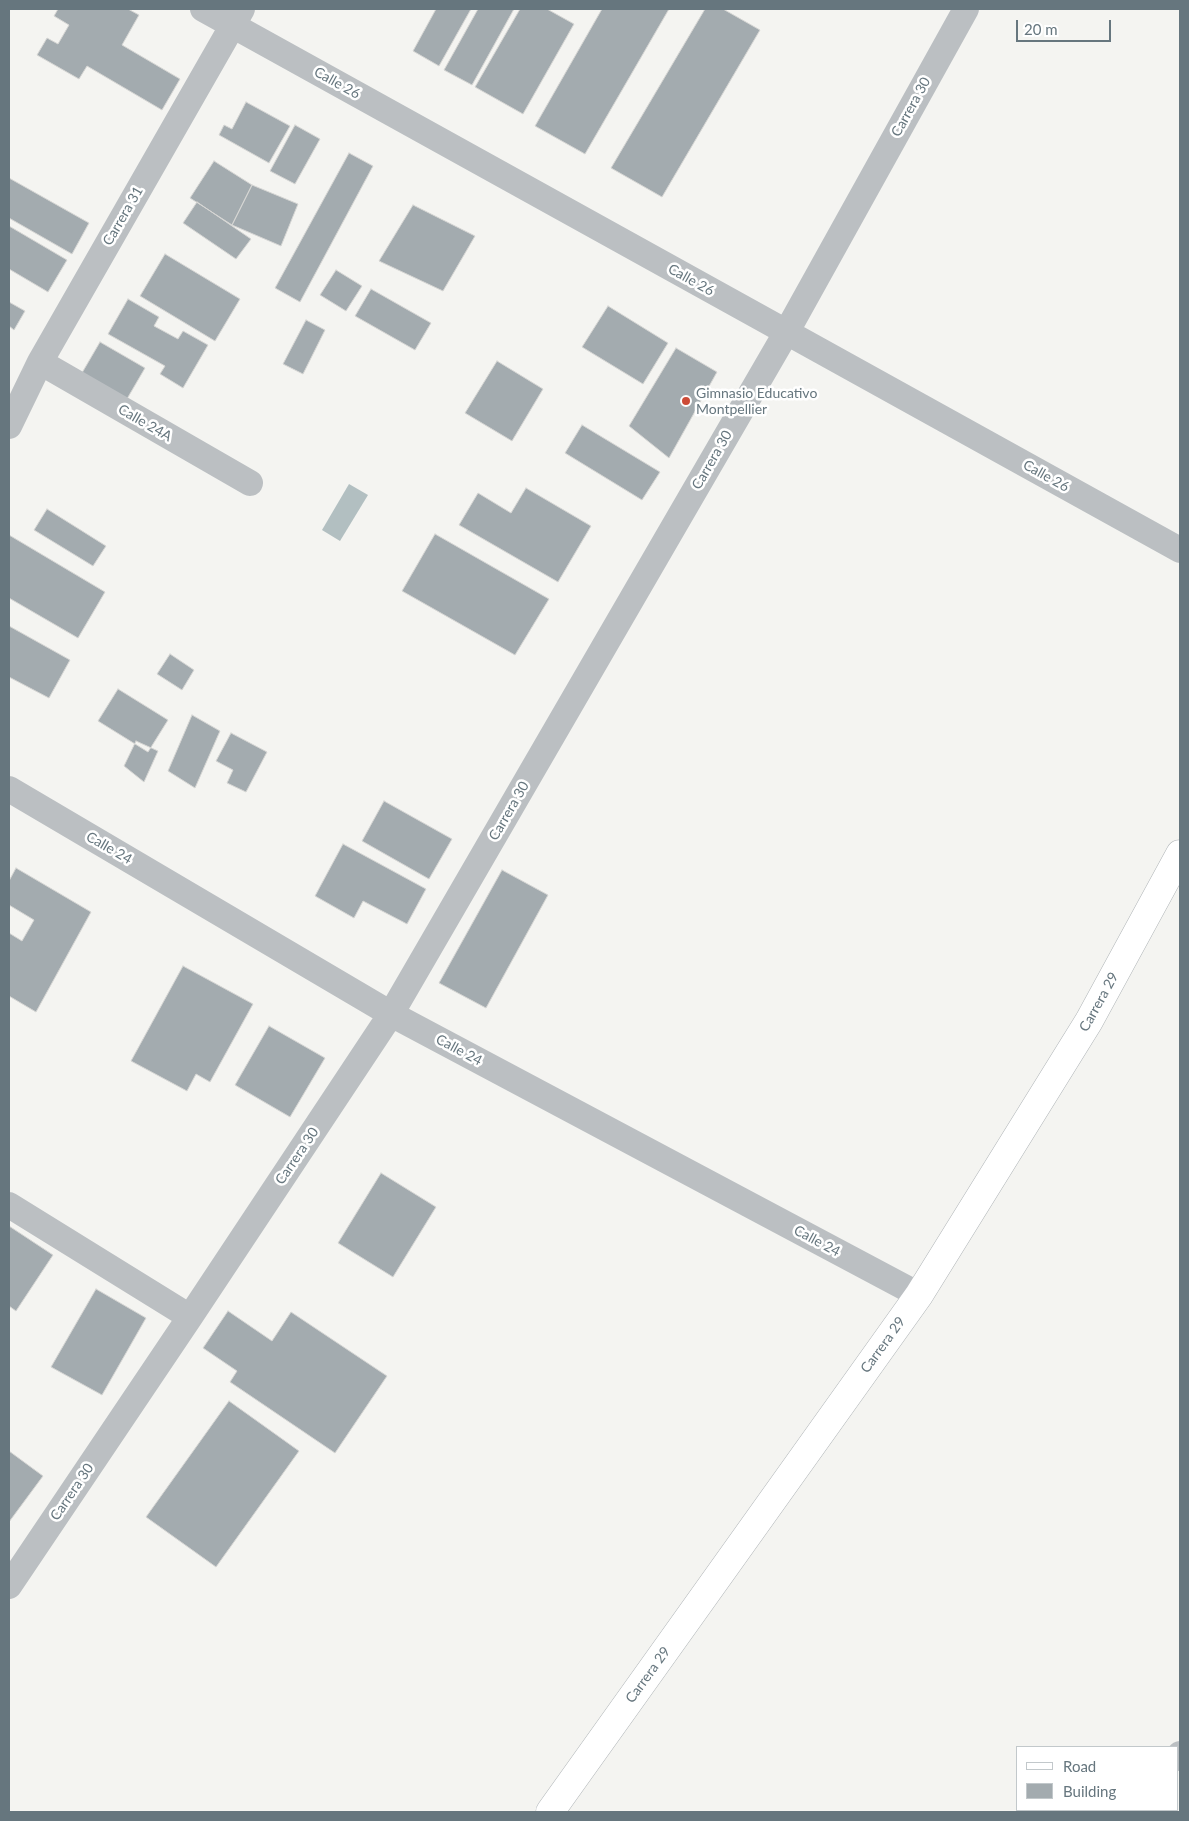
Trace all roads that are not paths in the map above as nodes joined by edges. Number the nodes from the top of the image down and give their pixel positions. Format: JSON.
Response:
{"nodes":[{"id":1,"x":204,"y":9,"type":"edge"},
{"id":2,"x":966,"y":9,"type":"edge"},
{"id":3,"x":237,"y":17,"type":"edge"},
{"id":4,"x":786,"y":332,"type":"junction"},
{"id":5,"x":40,"y":362,"type":"junction"},
{"id":6,"x":9,"y":426,"type":"edge"},
{"id":7,"x":250,"y":484,"type":"dead end"},
{"id":8,"x":1180,"y":550,"type":"edge"},
{"id":9,"x":9,"y":789,"type":"edge"},
{"id":10,"x":1180,"y":854,"type":"edge"},
{"id":11,"x":391,"y":1014,"type":"junction"},
{"id":12,"x":9,"y":1205,"type":"edge"},
{"id":13,"x":919,"y":1295,"type":"junction"},
{"id":14,"x":190,"y":1318,"type":"junction"},
{"id":15,"x":9,"y":1586,"type":"edge"},
{"id":16,"x":550,"y":1812,"type":"edge"}],
"edges":[{"from":1,"to":3,"type":"street","name":"Calle 26"},
{"from":2,"to":4,"type":"street","name":"Carrera 30"},
{"from":3,"to":4,"type":"street","name":"Calle 26"},
{"from":3,"to":5,"type":"street","name":"Carrera 31"},
{"from":4,"to":8,"type":"street","name":"Calle 26"},
{"from":4,"to":11,"type":"street","name":"Carrera 30"},
{"from":5,"to":6,"type":"street","name":"Carrera 31"},
{"from":5,"to":7,"type":"street","name":"Calle 24A"},
{"from":9,"to":11,"type":"street","name":"Calle 24"},
{"from":10,"to":13,"type":"street","name":"Carrera 29"},
{"from":11,"to":13,"type":"street","name":"Calle 24"},
{"from":11,"to":14,"type":"street","name":"Carrera 30"},
{"from":12,"to":14,"type":"street"},
{"from":13,"to":16,"type":"street","name":"Carrera 29"},
{"from":14,"to":15,"type":"street","name":"Carrera 30"}]}
